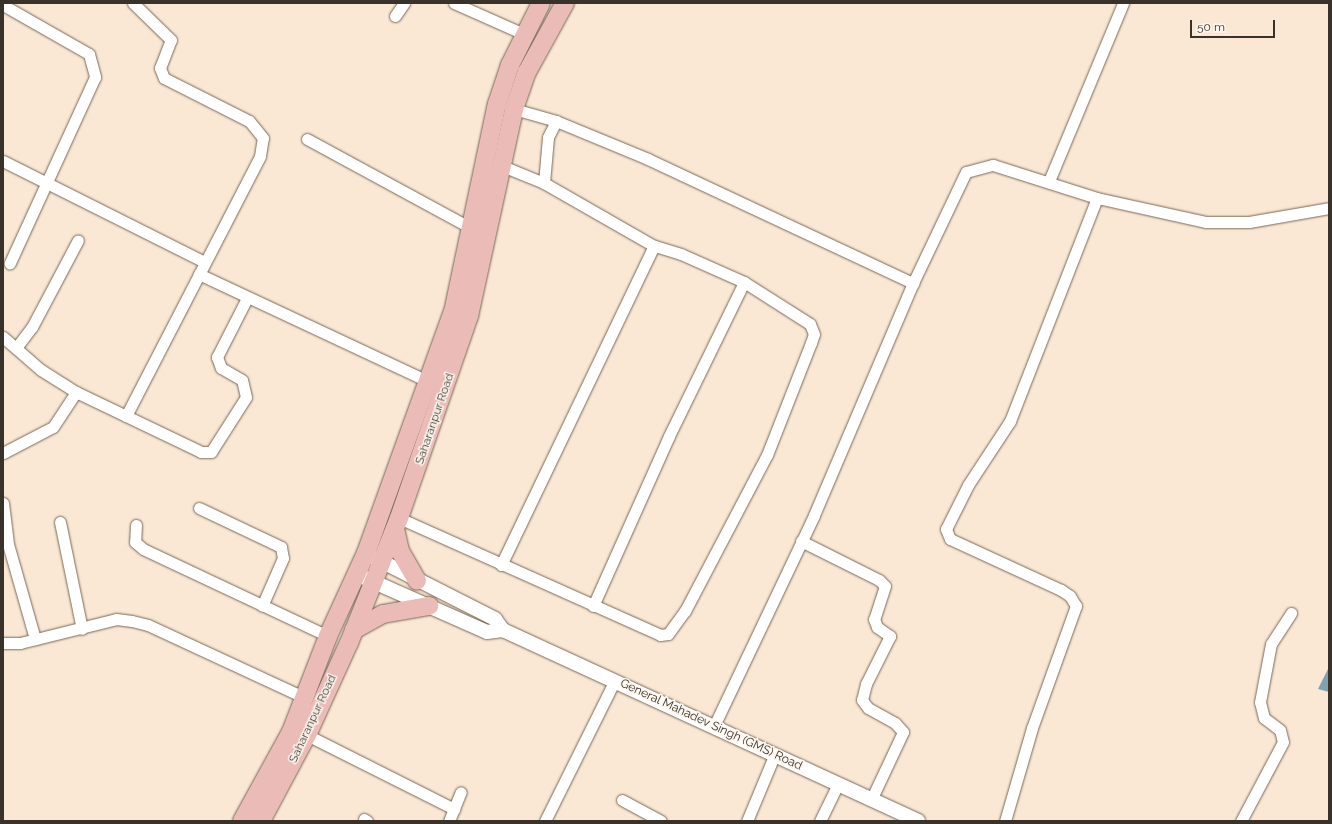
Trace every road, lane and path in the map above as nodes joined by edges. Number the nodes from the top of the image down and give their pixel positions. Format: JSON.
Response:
{"nodes":[{"id":1,"x":133,"y":3,"type":"edge"},
{"id":2,"x":404,"y":3,"type":"edge"},
{"id":3,"x":454,"y":3,"type":"edge"},
{"id":4,"x":541,"y":3,"type":"edge"},
{"id":5,"x":565,"y":3,"type":"edge"},
{"id":6,"x":1123,"y":3,"type":"edge"},
{"id":7,"x":3,"y":5,"type":"edge"},
{"id":8,"x":395,"y":16,"type":"dead end"},
{"id":9,"x":524,"y":34,"type":"junction"},
{"id":10,"x":514,"y":109,"type":"junction"},
{"id":11,"x":556,"y":121,"type":"junction"},
{"id":12,"x":307,"y":139,"type":"dead end"},
{"id":13,"x":3,"y":161,"type":"edge"},
{"id":14,"x":500,"y":165,"type":"junction"},
{"id":15,"x":1049,"y":181,"type":"junction"},
{"id":16,"x":47,"y":182,"type":"junction"},
{"id":17,"x":544,"y":183,"type":"junction"},
{"id":18,"x":1097,"y":198,"type":"junction"},
{"id":19,"x":1329,"y":208,"type":"edge"},
{"id":20,"x":471,"y":228,"type":"junction"},
{"id":21,"x":78,"y":240,"type":"dead end"},
{"id":22,"x":654,"y":246,"type":"junction"},
{"id":23,"x":203,"y":261,"type":"junction"},
{"id":24,"x":10,"y":263,"type":"dead end"},
{"id":25,"x":199,"y":274,"type":"junction"},
{"id":26,"x":744,"y":282,"type":"junction"},
{"id":27,"x":913,"y":283,"type":"junction"},
{"id":28,"x":247,"y":298,"type":"junction"},
{"id":29,"x":461,"y":314,"type":"junction"},
{"id":30,"x":3,"y":337,"type":"edge"},
{"id":31,"x":16,"y":348,"type":"junction"},
{"id":32,"x":427,"y":381,"type":"junction"},
{"id":33,"x":76,"y":392,"type":"junction"},
{"id":34,"x":126,"y":416,"type":"junction"},
{"id":35,"x":3,"y":453,"type":"edge"},
{"id":36,"x":3,"y":503,"type":"edge"},
{"id":37,"x":199,"y":508,"type":"dead end"},
{"id":38,"x":60,"y":522,"type":"dead end"},
{"id":39,"x":397,"y":524,"type":"junction"},
{"id":40,"x":136,"y":525,"type":"dead end"},
{"id":41,"x":801,"y":542,"type":"junction"},
{"id":42,"x":373,"y":558,"type":"junction"},
{"id":43,"x":502,"y":565,"type":"junction"},
{"id":44,"x":356,"y":574,"type":"junction"},
{"id":45,"x":416,"y":580,"type":"junction"},
{"id":46,"x":373,"y":582,"type":"junction"},
{"id":47,"x":262,"y":606,"type":"junction"},
{"id":48,"x":429,"y":606,"type":"junction"},
{"id":49,"x":594,"y":606,"type":"junction"},
{"id":50,"x":1291,"y":613,"type":"dead end"},
{"id":51,"x":82,"y":629,"type":"junction"},
{"id":52,"x":354,"y":630,"type":"junction"},
{"id":53,"x":503,"y":630,"type":"junction"},
{"id":54,"x":328,"y":636,"type":"junction"},
{"id":55,"x":35,"y":640,"type":"junction"},
{"id":56,"x":3,"y":643,"type":"edge"},
{"id":57,"x":616,"y":680,"type":"junction"},
{"id":58,"x":305,"y":698,"type":"junction"},
{"id":59,"x":714,"y":726,"type":"junction"},
{"id":60,"x":307,"y":735,"type":"junction"},
{"id":61,"x":774,"y":756,"type":"junction"},
{"id":62,"x":838,"y":784,"type":"junction"},
{"id":63,"x":461,"y":792,"type":"dead end"},
{"id":64,"x":622,"y":800,"type":"dead end"},
{"id":65,"x":872,"y":800,"type":"junction"},
{"id":66,"x":454,"y":809,"type":"junction"},
{"id":67,"x":242,"y":821,"type":"edge"},
{"id":68,"x":261,"y":821,"type":"edge"},
{"id":69,"x":449,"y":821,"type":"edge"},
{"id":70,"x":544,"y":821,"type":"edge"},
{"id":71,"x":661,"y":821,"type":"edge"},
{"id":72,"x":747,"y":821,"type":"edge"},
{"id":73,"x":820,"y":821,"type":"edge"},
{"id":74,"x":918,"y":821,"type":"edge"},
{"id":75,"x":1005,"y":821,"type":"edge"},
{"id":76,"x":1241,"y":821,"type":"edge"}],
"edges":[{"from":1,"to":23,"type":"street"},
{"from":2,"to":8,"type":"street"},
{"from":3,"to":9,"type":"street"},
{"from":4,"to":9,"type":"main road","name":"Saharanpur Road"},
{"from":5,"to":10,"type":"main road","name":"Saharanpur Road"},
{"from":6,"to":15,"type":"street"},
{"from":7,"to":16,"type":"street"},
{"from":9,"to":20,"type":"main road","name":"Saharanpur Road"},
{"from":10,"to":11,"type":"street"},
{"from":10,"to":14,"type":"main road","name":"Saharanpur Road"},
{"from":11,"to":17,"type":"street"},
{"from":11,"to":27,"type":"street"},
{"from":12,"to":20,"type":"street"},
{"from":13,"to":16,"type":"street"},
{"from":14,"to":17,"type":"street"},
{"from":14,"to":29,"type":"main road","name":"Saharanpur Road"},
{"from":15,"to":18,"type":"street"},
{"from":15,"to":27,"type":"street"},
{"from":16,"to":23,"type":"street"},
{"from":16,"to":24,"type":"street"},
{"from":17,"to":22,"type":"street"},
{"from":18,"to":19,"type":"street"},
{"from":18,"to":75,"type":"street"},
{"from":20,"to":29,"type":"main road","name":"Saharanpur Road"},
{"from":21,"to":31,"type":"street"},
{"from":22,"to":26,"type":"street"},
{"from":22,"to":43,"type":"street"},
{"from":23,"to":25,"type":"street"},
{"from":25,"to":28,"type":"street"},
{"from":25,"to":34,"type":"street"},
{"from":26,"to":49,"type":"street"},
{"from":26,"to":49,"type":"street"},
{"from":27,"to":41,"type":"street"},
{"from":28,"to":32,"type":"street"},
{"from":28,"to":34,"type":"street"},
{"from":29,"to":32,"type":"main road","name":"Saharanpur Road"},
{"from":29,"to":39,"type":"main road","name":"Saharanpur Road"},
{"from":30,"to":31,"type":"street"},
{"from":31,"to":33,"type":"street"},
{"from":32,"to":42,"type":"main road","name":"Saharanpur Road"},
{"from":33,"to":34,"type":"street"},
{"from":33,"to":35,"type":"street"},
{"from":36,"to":55,"type":"street"},
{"from":37,"to":47,"type":"street"},
{"from":38,"to":51,"type":"street"},
{"from":39,"to":42,"type":"main road","name":"Saharanpur Road"},
{"from":39,"to":43,"type":"street"},
{"from":39,"to":45,"type":"main road"},
{"from":40,"to":47,"type":"street"},
{"from":41,"to":59,"type":"street"},
{"from":41,"to":65,"type":"street"},
{"from":42,"to":44,"type":"main road","name":"Saharanpur Road"},
{"from":42,"to":45,"type":"street","name":"General Mahadev Singh (GMS) Road"},
{"from":42,"to":46,"type":"main road","name":"Saharanpur Road"},
{"from":43,"to":49,"type":"street"},
{"from":44,"to":46,"type":"street","name":"General Mahadev Singh (GMS) Road"},
{"from":44,"to":54,"type":"main road","name":"Saharanpur Road"},
{"from":45,"to":53,"type":"street","name":"General Mahadev Singh (GMS) Road"},
{"from":46,"to":48,"type":"street","name":"General Mahadev Singh (GMS) Road"},
{"from":46,"to":52,"type":"main road","name":"Saharanpur Road"},
{"from":47,"to":54,"type":"street"},
{"from":48,"to":52,"type":"main road"},
{"from":48,"to":53,"type":"street","name":"General Mahadev Singh (GMS) Road"},
{"from":50,"to":76,"type":"street"},
{"from":51,"to":55,"type":"street"},
{"from":51,"to":58,"type":"street"},
{"from":52,"to":60,"type":"main road","name":"Saharanpur Road"},
{"from":53,"to":57,"type":"street","name":"General Mahadev Singh (GMS) Road"},
{"from":54,"to":58,"type":"main road","name":"Saharanpur Road"},
{"from":55,"to":56,"type":"street"},
{"from":57,"to":59,"type":"street","name":"General Mahadev Singh (GMS) Road"},
{"from":57,"to":70,"type":"street"},
{"from":58,"to":67,"type":"main road","name":"Saharanpur Road"},
{"from":59,"to":61,"type":"street","name":"General Mahadev Singh (GMS) Road"},
{"from":60,"to":66,"type":"street"},
{"from":60,"to":68,"type":"main road","name":"Saharanpur Road"},
{"from":61,"to":62,"type":"street","name":"General Mahadev Singh (GMS) Road"},
{"from":61,"to":72,"type":"street"},
{"from":62,"to":65,"type":"street","name":"General Mahadev Singh (GMS) Road"},
{"from":62,"to":73,"type":"street"},
{"from":63,"to":66,"type":"street"},
{"from":64,"to":71,"type":"street"},
{"from":65,"to":74,"type":"street","name":"General Mahadev Singh (GMS) Road"},
{"from":66,"to":69,"type":"street"}]}
